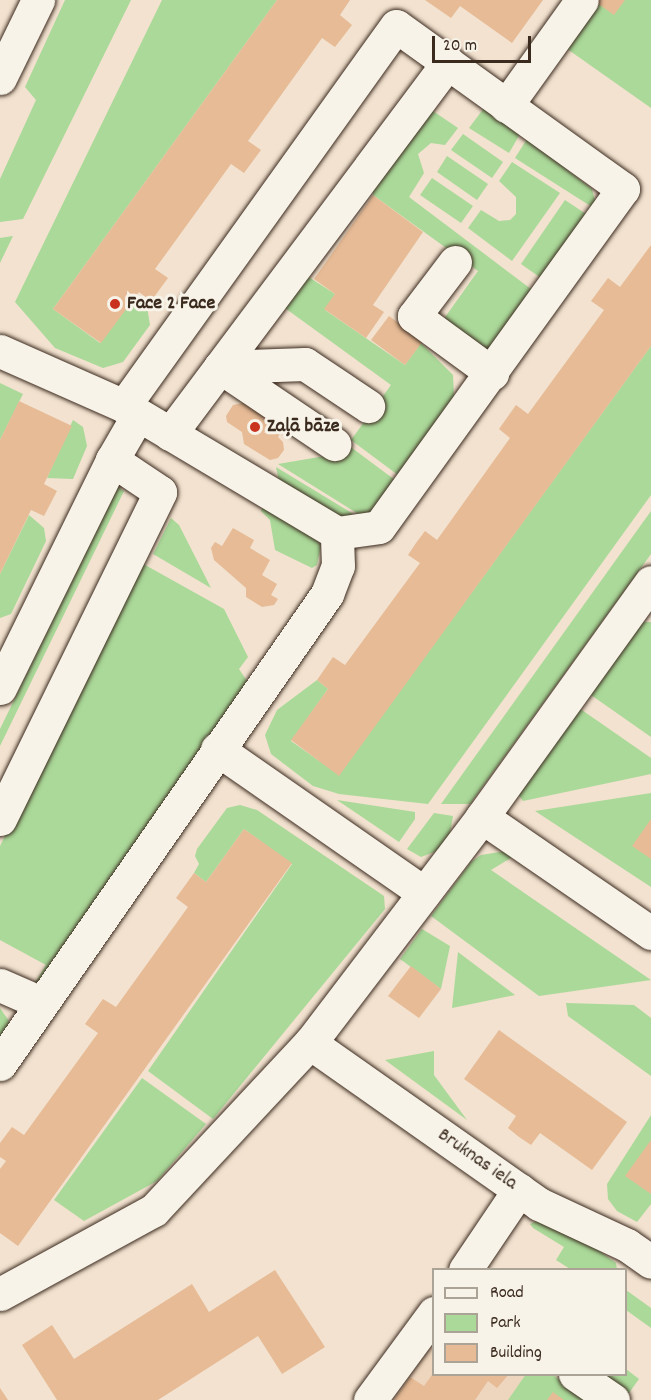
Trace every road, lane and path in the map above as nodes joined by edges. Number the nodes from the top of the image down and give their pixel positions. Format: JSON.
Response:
{"nodes":[{"id":1,"x":38,"y":0,"type":"edge"},
{"id":2,"x":582,"y":0,"type":"edge"},
{"id":3,"x":448,"y":63,"type":"junction"},
{"id":4,"x":0,"y":78,"type":"edge"},
{"id":5,"x":507,"y":106,"type":"junction"},
{"id":6,"x":455,"y":262,"type":"dead end"},
{"id":7,"x":0,"y":351,"type":"edge"},
{"id":8,"x":220,"y":367,"type":"junction"},
{"id":9,"x":492,"y":373,"type":"junction"},
{"id":10,"x":368,"y":406,"type":"dead end"},
{"id":11,"x":131,"y":411,"type":"junction"},
{"id":12,"x":170,"y":434,"type":"junction"},
{"id":13,"x":334,"y":444,"type":"dead end"},
{"id":14,"x":112,"y":460,"type":"junction"},
{"id":15,"x":337,"y":533,"type":"junction"},
{"id":16,"x":650,"y":584,"type":"edge"},
{"id":17,"x":0,"y":688,"type":"edge"},
{"id":18,"x":217,"y":749,"type":"junction"},
{"id":19,"x":482,"y":817,"type":"junction"},
{"id":20,"x":0,"y":819,"type":"edge"},
{"id":21,"x":424,"y":893,"type":"junction"},
{"id":22,"x":651,"y":933,"type":"edge"},
{"id":23,"x":0,"y":985,"type":"edge"},
{"id":24,"x":41,"y":1003,"type":"junction"},
{"id":25,"x":310,"y":1043,"type":"junction"},
{"id":26,"x":0,"y":1064,"type":"edge"},
{"id":27,"x":519,"y":1190,"type":"junction"},
{"id":28,"x":651,"y":1262,"type":"edge"},
{"id":29,"x":466,"y":1268,"type":"edge"},
{"id":30,"x":0,"y":1294,"type":"edge"},
{"id":31,"x":432,"y":1316,"type":"edge"},
{"id":32,"x":578,"y":1376,"type":"edge"},
{"id":33,"x":370,"y":1400,"type":"edge"},
{"id":34,"x":613,"y":1400,"type":"edge"}],
"edges":[{"from":1,"to":4,"type":"street"},
{"from":2,"to":5,"type":"street"},
{"from":3,"to":5,"type":"street"},
{"from":3,"to":8,"type":"street"},
{"from":3,"to":11,"type":"street"},
{"from":5,"to":9,"type":"street"},
{"from":6,"to":9,"type":"street"},
{"from":7,"to":11,"type":"street"},
{"from":8,"to":10,"type":"street"},
{"from":8,"to":12,"type":"street"},
{"from":8,"to":13,"type":"street"},
{"from":9,"to":15,"type":"street"},
{"from":11,"to":12,"type":"street"},
{"from":11,"to":14,"type":"street"},
{"from":12,"to":15,"type":"street"},
{"from":14,"to":17,"type":"street"},
{"from":14,"to":20,"type":"street"},
{"from":15,"to":18,"type":"street"},
{"from":16,"to":19,"type":"street"},
{"from":18,"to":21,"type":"street"},
{"from":18,"to":24,"type":"street"},
{"from":19,"to":21,"type":"street"},
{"from":19,"to":22,"type":"street"},
{"from":21,"to":25,"type":"street"},
{"from":23,"to":24,"type":"street"},
{"from":24,"to":26,"type":"street"},
{"from":25,"to":27,"type":"street","name":"Bruknas iela"},
{"from":25,"to":30,"type":"street"},
{"from":27,"to":28,"type":"street","name":"Bruknas iela"},
{"from":27,"to":29,"type":"street"},
{"from":31,"to":33,"type":"street"},
{"from":32,"to":34,"type":"street"}]}
